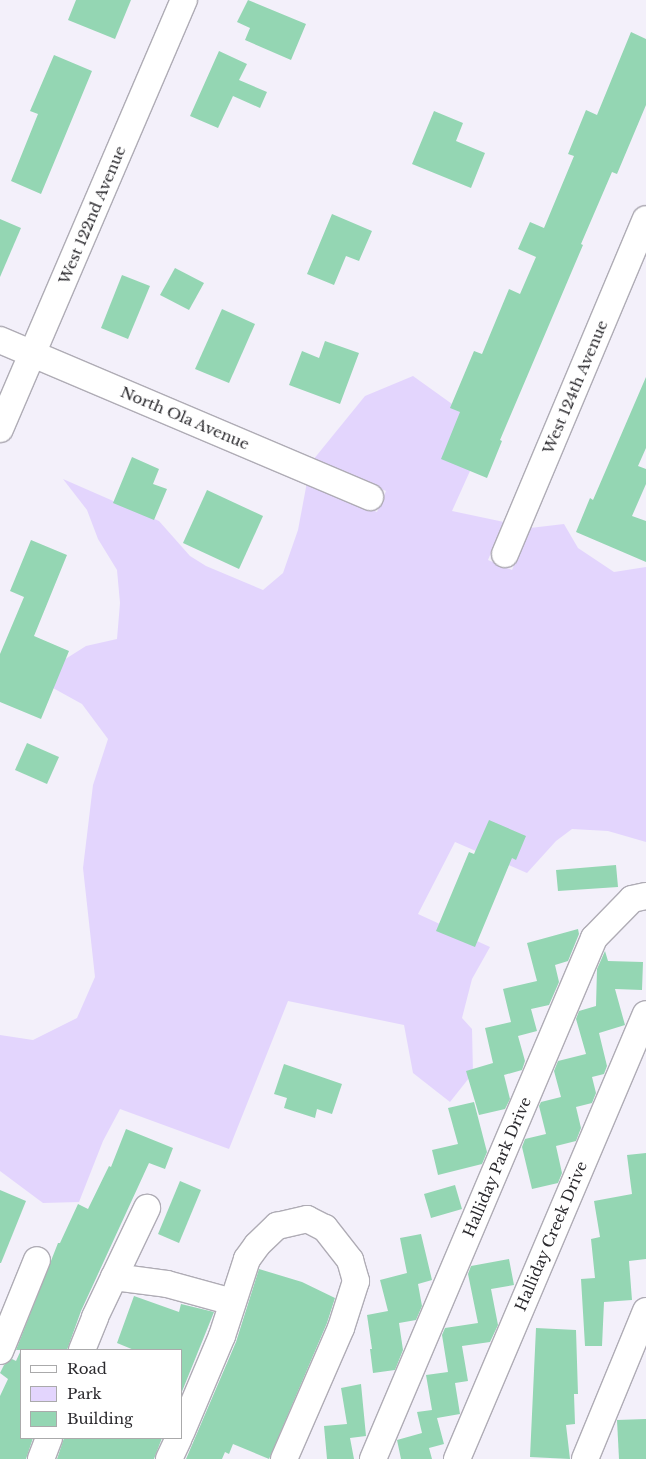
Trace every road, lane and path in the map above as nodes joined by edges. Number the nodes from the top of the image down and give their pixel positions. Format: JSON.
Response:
{"nodes":[{"id":1,"x":184,"y":0,"type":"edge"},
{"id":2,"x":646,"y":219,"type":"edge"},
{"id":3,"x":0,"y":340,"type":"edge"},
{"id":4,"x":32,"y":353,"type":"junction"},
{"id":5,"x":0,"y":429,"type":"edge"},
{"id":6,"x":370,"y":497,"type":"dead end"},
{"id":7,"x":505,"y":554,"type":"dead end"},
{"id":8,"x":646,"y":896,"type":"edge"},
{"id":9,"x":646,"y":1014,"type":"edge"},
{"id":10,"x":147,"y":1208,"type":"dead end"},
{"id":11,"x":37,"y":1260,"type":"dead end"},
{"id":12,"x":114,"y":1277,"type":"junction"},
{"id":13,"x":233,"y":1302,"type":"junction"},
{"id":14,"x":646,"y":1310,"type":"edge"},
{"id":15,"x":82,"y":1349,"type":"edge"},
{"id":16,"x":0,"y":1351,"type":"edge"},
{"id":17,"x":182,"y":1431,"type":"edge"},
{"id":18,"x":49,"y":1439,"type":"edge"},
{"id":19,"x":179,"y":1439,"type":"edge"},
{"id":20,"x":41,"y":1459,"type":"edge"},
{"id":21,"x":170,"y":1459,"type":"edge"},
{"id":22,"x":284,"y":1459,"type":"edge"},
{"id":23,"x":373,"y":1459,"type":"edge"},
{"id":24,"x":457,"y":1459,"type":"edge"},
{"id":25,"x":585,"y":1459,"type":"edge"}],
"edges":[{"from":1,"to":4,"type":"street","name":"West 122nd Avenue"},
{"from":2,"to":7,"type":"street","name":"West 124th Avenue"},
{"from":3,"to":4,"type":"street","name":"North Ola Avenue"},
{"from":4,"to":5,"type":"street","name":"West 122nd Avenue"},
{"from":4,"to":6,"type":"street","name":"North Ola Avenue"},
{"from":8,"to":23,"type":"street","name":"Halliday Park Drive"},
{"from":9,"to":24,"type":"street","name":"Halliday Creek Drive"},
{"from":10,"to":12,"type":"street"},
{"from":11,"to":16,"type":"street"},
{"from":12,"to":13,"type":"street"},
{"from":12,"to":15,"type":"street"},
{"from":13,"to":17,"type":"street"},
{"from":13,"to":22,"type":"street"},
{"from":14,"to":25,"type":"street"},
{"from":18,"to":20,"type":"street"},
{"from":19,"to":21,"type":"street"}]}
